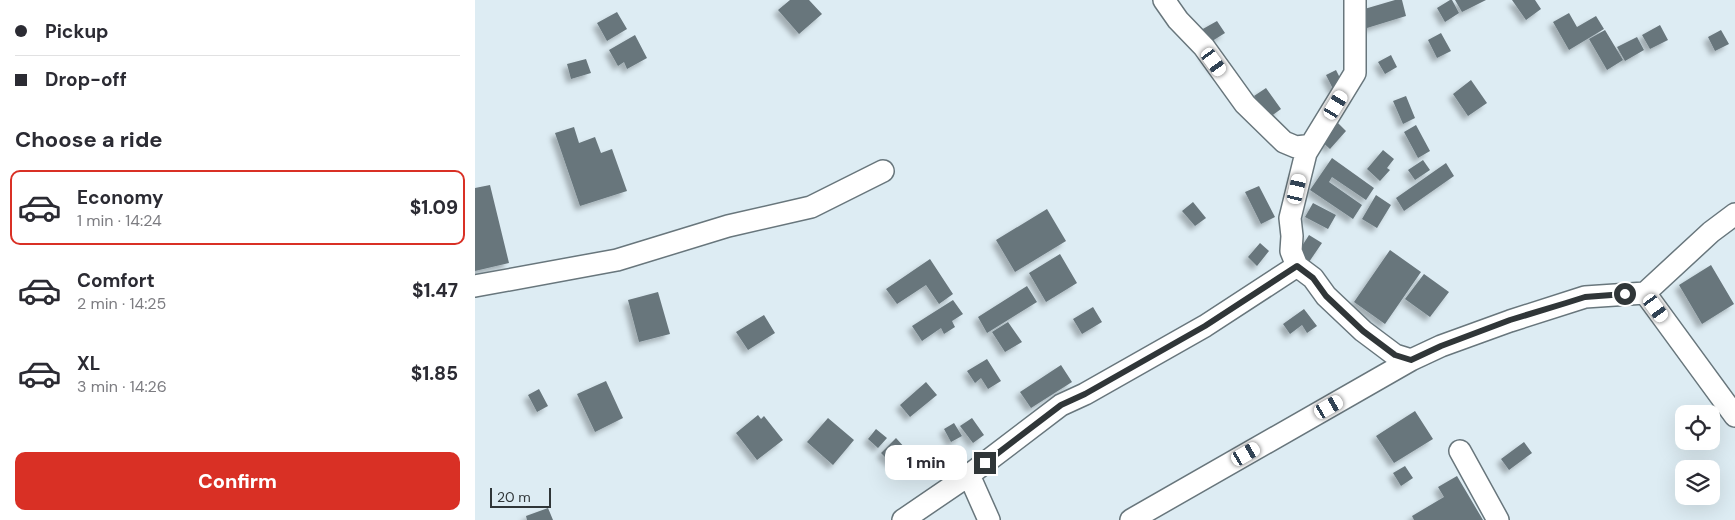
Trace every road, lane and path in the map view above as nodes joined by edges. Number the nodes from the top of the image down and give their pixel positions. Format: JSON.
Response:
{"nodes":[{"id":1,"x":1164,"y":0,"type":"edge"},
{"id":2,"x":1355,"y":0,"type":"edge"},
{"id":3,"x":1307,"y":152,"type":"junction"},
{"id":4,"x":883,"y":171,"type":"dead end"},
{"id":5,"x":1735,"y":214,"type":"edge"},
{"id":6,"x":1297,"y":266,"type":"junction"},
{"id":7,"x":475,"y":286,"type":"edge"},
{"id":8,"x":1645,"y":293,"type":"junction"},
{"id":9,"x":1411,"y":360,"type":"junction"},
{"id":10,"x":1735,"y":416,"type":"edge"},
{"id":11,"x":1461,"y":451,"type":"dead end"},
{"id":12,"x":969,"y":475,"type":"junction"},
{"id":13,"x":903,"y":520,"type":"edge"},
{"id":14,"x":989,"y":520,"type":"edge"},
{"id":15,"x":1131,"y":520,"type":"edge"},
{"id":16,"x":1498,"y":520,"type":"edge"}],
"edges":[{"from":1,"to":3,"type":"street"},
{"from":2,"to":3,"type":"street"},
{"from":3,"to":6,"type":"street"},
{"from":4,"to":7,"type":"street"},
{"from":5,"to":8,"type":"street"},
{"from":6,"to":9,"type":"street"},
{"from":6,"to":12,"type":"street"},
{"from":8,"to":9,"type":"street"},
{"from":8,"to":10,"type":"street"},
{"from":9,"to":15,"type":"street"},
{"from":11,"to":16,"type":"street"},
{"from":12,"to":13,"type":"street"},
{"from":12,"to":14,"type":"street"}]}
